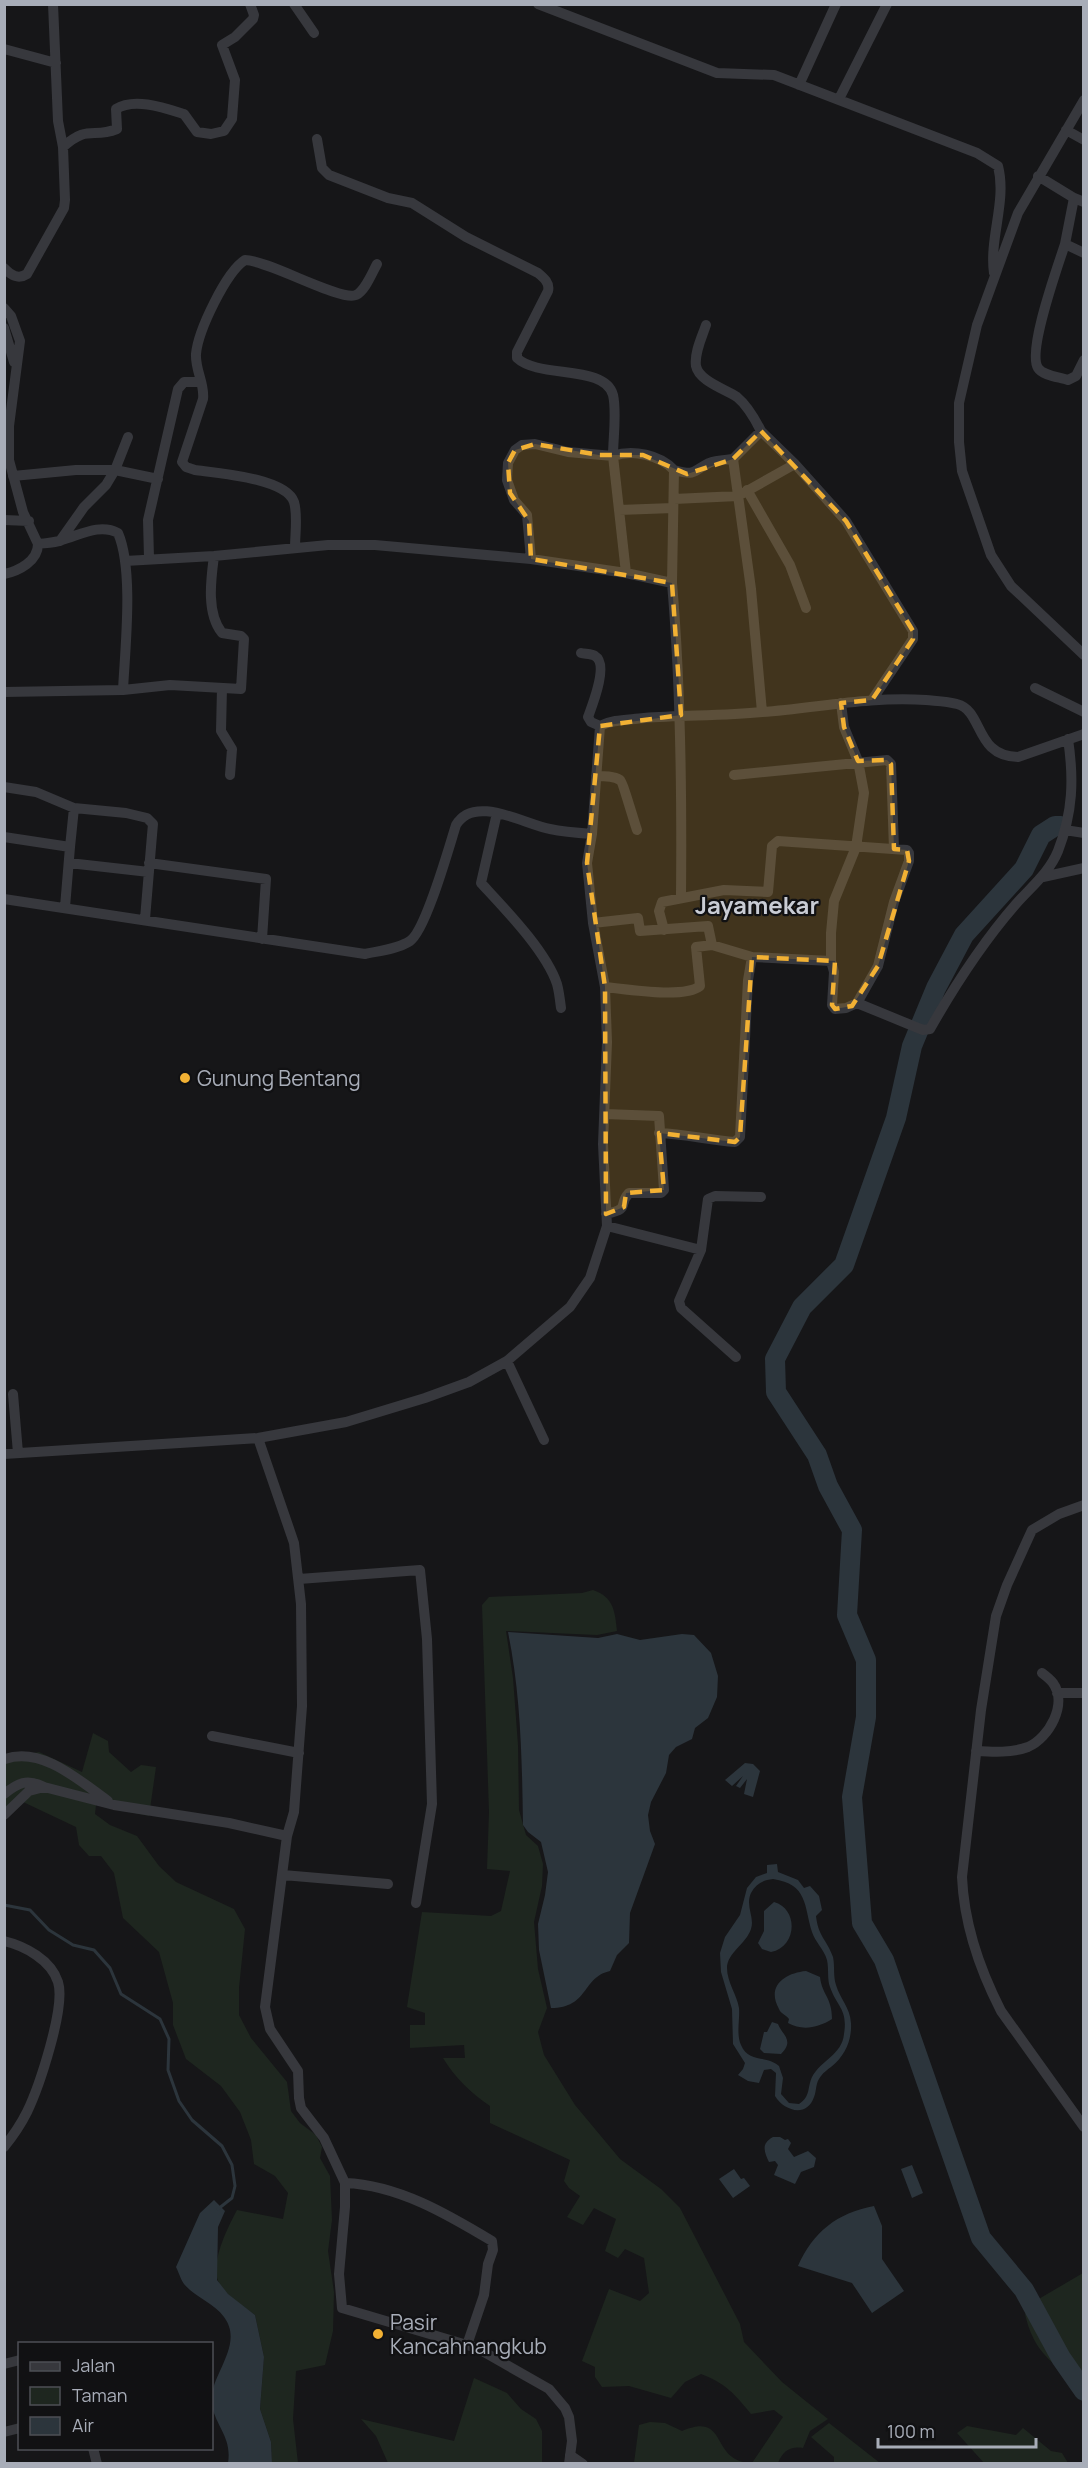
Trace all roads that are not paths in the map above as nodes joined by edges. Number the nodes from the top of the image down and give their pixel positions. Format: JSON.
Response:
{"nodes":[{"id":1,"x":53,"y":4,"type":"edge"},
{"id":2,"x":250,"y":4,"type":"edge"},
{"id":3,"x":294,"y":4,"type":"edge"},
{"id":4,"x":538,"y":4,"type":"edge"},
{"id":5,"x":836,"y":4,"type":"edge"},
{"id":6,"x":887,"y":4,"type":"edge"},
{"id":7,"x":314,"y":33,"type":"dead end"},
{"id":8,"x":4,"y":49,"type":"edge"},
{"id":9,"x":56,"y":63,"type":"junction"},
{"id":10,"x":799,"y":85,"type":"junction"},
{"id":11,"x":839,"y":99,"type":"junction"},
{"id":12,"x":1083,"y":100,"type":"edge"},
{"id":13,"x":1066,"y":130,"type":"junction"},
{"id":14,"x":317,"y":140,"type":"dead end"},
{"id":15,"x":1083,"y":140,"type":"edge"},
{"id":16,"x":63,"y":147,"type":"junction"},
{"id":17,"x":1038,"y":176,"type":"junction"},
{"id":18,"x":1079,"y":200,"type":"edge"},
{"id":19,"x":1065,"y":244,"type":"junction"},
{"id":20,"x":1083,"y":253,"type":"edge"},
{"id":21,"x":377,"y":264,"type":"dead end"},
{"id":22,"x":4,"y":268,"type":"edge"},
{"id":23,"x":995,"y":277,"type":"junction"},
{"id":24,"x":4,"y":308,"type":"edge"},
{"id":25,"x":706,"y":325,"type":"dead end"},
{"id":26,"x":4,"y":328,"type":"edge"},
{"id":27,"x":7,"y":344,"type":"edge"},
{"id":28,"x":1083,"y":360,"type":"edge"},
{"id":29,"x":15,"y":368,"type":"junction"},
{"id":30,"x":200,"y":382,"type":"junction"},
{"id":31,"x":8,"y":413,"type":"edge"},
{"id":32,"x":761,"y":431,"type":"junction"},
{"id":33,"x":128,"y":436,"type":"dead end"},
{"id":34,"x":613,"y":456,"type":"junction"},
{"id":35,"x":733,"y":459,"type":"junction"},
{"id":36,"x":795,"y":464,"type":"junction"},
{"id":37,"x":116,"y":470,"type":"junction"},
{"id":38,"x":674,"y":471,"type":"junction"},
{"id":39,"x":13,"y":476,"type":"junction"},
{"id":40,"x":158,"y":479,"type":"junction"},
{"id":41,"x":743,"y":493,"type":"junction"},
{"id":42,"x":673,"y":503,"type":"junction"},
{"id":43,"x":619,"y":510,"type":"junction"},
{"id":44,"x":761,"y":516,"type":"junction"},
{"id":45,"x":4,"y":520,"type":"edge"},
{"id":46,"x":29,"y":521,"type":"junction"},
{"id":47,"x":741,"y":524,"type":"junction"},
{"id":48,"x":60,"y":541,"type":"junction"},
{"id":49,"x":38,"y":544,"type":"junction"},
{"id":50,"x":295,"y":548,"type":"junction"},
{"id":51,"x":214,"y":556,"type":"junction"},
{"id":52,"x":149,"y":558,"type":"junction"},
{"id":53,"x":531,"y":559,"type":"junction"},
{"id":54,"x":124,"y":561,"type":"junction"},
{"id":55,"x":626,"y":573,"type":"junction"},
{"id":56,"x":4,"y":574,"type":"edge"},
{"id":57,"x":672,"y":582,"type":"junction"},
{"id":58,"x":806,"y":608,"type":"dead end"},
{"id":59,"x":581,"y":653,"type":"dead end"},
{"id":60,"x":1083,"y":655,"type":"edge"},
{"id":61,"x":222,"y":688,"type":"junction"},
{"id":62,"x":1035,"y":688,"type":"dead end"},
{"id":63,"x":123,"y":690,"type":"junction"},
{"id":64,"x":4,"y":692,"type":"edge"},
{"id":65,"x":872,"y":700,"type":"junction"},
{"id":66,"x":841,"y":703,"type":"junction"},
{"id":67,"x":762,"y":712,"type":"junction"},
{"id":68,"x":1083,"y":712,"type":"edge"},
{"id":69,"x":681,"y":715,"type":"junction"},
{"id":70,"x":600,"y":726,"type":"junction"},
{"id":71,"x":1083,"y":734,"type":"edge"},
{"id":72,"x":1068,"y":739,"type":"junction"},
{"id":73,"x":858,"y":761,"type":"junction"},
{"id":74,"x":230,"y":775,"type":"dead end"},
{"id":75,"x":596,"y":776,"type":"junction"},
{"id":76,"x":734,"y":776,"type":"dead end"},
{"id":77,"x":4,"y":787,"type":"edge"},
{"id":78,"x":74,"y":808,"type":"junction"},
{"id":79,"x":497,"y":813,"type":"junction"},
{"id":80,"x":637,"y":830,"type":"dead end"},
{"id":81,"x":1065,"y":830,"type":"junction"},
{"id":82,"x":592,"y":834,"type":"junction"},
{"id":83,"x":1083,"y":834,"type":"edge"},
{"id":84,"x":4,"y":837,"type":"edge"},
{"id":85,"x":70,"y":847,"type":"junction"},
{"id":86,"x":856,"y":847,"type":"junction"},
{"id":87,"x":894,"y":849,"type":"junction"},
{"id":88,"x":69,"y":863,"type":"junction"},
{"id":89,"x":149,"y":867,"type":"junction"},
{"id":90,"x":1083,"y":868,"type":"edge"},
{"id":91,"x":1043,"y":876,"type":"junction"},
{"id":92,"x":681,"y":897,"type":"junction"},
{"id":93,"x":4,"y":899,"type":"edge"},
{"id":94,"x":65,"y":907,"type":"junction"},
{"id":95,"x":145,"y":919,"type":"junction"},
{"id":96,"x":592,"y":923,"type":"junction"},
{"id":97,"x":664,"y":930,"type":"junction"},
{"id":98,"x":262,"y":939,"type":"junction"},
{"id":99,"x":712,"y":945,"type":"junction"},
{"id":100,"x":752,"y":957,"type":"junction"},
{"id":101,"x":831,"y":961,"type":"junction"},
{"id":102,"x":605,"y":987,"type":"junction"},
{"id":103,"x":857,"y":1003,"type":"junction"},
{"id":104,"x":561,"y":1008,"type":"dead end"},
{"id":105,"x":605,"y":1114,"type":"junction"},
{"id":106,"x":659,"y":1133,"type":"junction"},
{"id":107,"x":761,"y":1197,"type":"dead end"},
{"id":108,"x":607,"y":1220,"type":"junction"},
{"id":109,"x":700,"y":1250,"type":"junction"},
{"id":110,"x":736,"y":1357,"type":"dead end"},
{"id":111,"x":507,"y":1361,"type":"junction"},
{"id":112,"x":13,"y":1394,"type":"dead end"},
{"id":113,"x":258,"y":1438,"type":"junction"},
{"id":114,"x":543,"y":1440,"type":"dead end"},
{"id":115,"x":18,"y":1453,"type":"junction"},
{"id":116,"x":4,"y":1454,"type":"edge"},
{"id":117,"x":1083,"y":1505,"type":"edge"},
{"id":118,"x":298,"y":1579,"type":"junction"},
{"id":119,"x":1042,"y":1673,"type":"dead end"},
{"id":120,"x":1057,"y":1693,"type":"junction"},
{"id":121,"x":1083,"y":1693,"type":"edge"},
{"id":122,"x":212,"y":1736,"type":"dead end"},
{"id":123,"x":976,"y":1751,"type":"junction"},
{"id":124,"x":299,"y":1753,"type":"junction"},
{"id":125,"x":5,"y":1759,"type":"edge"},
{"id":126,"x":44,"y":1787,"type":"junction"},
{"id":127,"x":4,"y":1794,"type":"edge"},
{"id":128,"x":114,"y":1805,"type":"junction"},
{"id":129,"x":4,"y":1815,"type":"edge"},
{"id":130,"x":287,"y":1836,"type":"junction"},
{"id":131,"x":283,"y":1875,"type":"junction"},
{"id":132,"x":388,"y":1884,"type":"dead end"},
{"id":133,"x":416,"y":1903,"type":"dead end"},
{"id":134,"x":4,"y":1941,"type":"edge"},
{"id":135,"x":1083,"y":2127,"type":"edge"},
{"id":136,"x":4,"y":2147,"type":"edge"},
{"id":137,"x":345,"y":2183,"type":"junction"},
{"id":138,"x":467,"y":2344,"type":"junction"},
{"id":139,"x":569,"y":2459,"type":"edge"},
{"id":140,"x":583,"y":2463,"type":"edge"}],
"edges":[{"from":1,"to":9,"type":"street"},
{"from":2,"to":16,"type":"street"},
{"from":3,"to":7,"type":"street"},
{"from":4,"to":10,"type":"street"},
{"from":5,"to":10,"type":"street"},
{"from":6,"to":11,"type":"street"},
{"from":8,"to":9,"type":"street"},
{"from":9,"to":16,"type":"street"},
{"from":10,"to":11,"type":"street"},
{"from":11,"to":23,"type":"street"},
{"from":12,"to":13,"type":"street"},
{"from":13,"to":15,"type":"street"},
{"from":13,"to":17,"type":"street"},
{"from":14,"to":34,"type":"street"},
{"from":16,"to":22,"type":"street"},
{"from":17,"to":18,"type":"street"},
{"from":17,"to":23,"type":"street"},
{"from":18,"to":19,"type":"street"},
{"from":19,"to":20,"type":"street"},
{"from":19,"to":28,"type":"street"},
{"from":21,"to":30,"type":"street"},
{"from":23,"to":60,"type":"street"},
{"from":24,"to":29,"type":"street"},
{"from":25,"to":32,"type":"street"},
{"from":26,"to":27,"type":"street"},
{"from":27,"to":29,"type":"street"},
{"from":29,"to":31,"type":"street"},
{"from":30,"to":40,"type":"street"},
{"from":30,"to":50,"type":"street"},
{"from":31,"to":39,"type":"street"},
{"from":32,"to":35,"type":"street"},
{"from":32,"to":36,"type":"street"},
{"from":33,"to":37,"type":"street"},
{"from":34,"to":38,"type":"street"},
{"from":34,"to":43,"type":"street"},
{"from":34,"to":53,"type":"street"},
{"from":35,"to":38,"type":"street"},
{"from":35,"to":41,"type":"street"},
{"from":36,"to":41,"type":"street"},
{"from":36,"to":65,"type":"street"},
{"from":37,"to":39,"type":"street"},
{"from":37,"to":40,"type":"street"},
{"from":37,"to":48,"type":"street"},
{"from":38,"to":42,"type":"street"},
{"from":39,"to":46,"type":"street"},
{"from":40,"to":52,"type":"street"},
{"from":41,"to":42,"type":"street"},
{"from":41,"to":44,"type":"street"},
{"from":41,"to":47,"type":"street"},
{"from":42,"to":43,"type":"street"},
{"from":42,"to":57,"type":"street"},
{"from":43,"to":55,"type":"street"},
{"from":44,"to":47,"type":"street"},
{"from":44,"to":58,"type":"street"},
{"from":45,"to":46,"type":"street"},
{"from":46,"to":49,"type":"street"},
{"from":47,"to":67,"type":"street"},
{"from":48,"to":49,"type":"street"},
{"from":48,"to":54,"type":"street"},
{"from":49,"to":56,"type":"street"},
{"from":50,"to":51,"type":"street"},
{"from":50,"to":53,"type":"street"},
{"from":51,"to":52,"type":"street"},
{"from":51,"to":61,"type":"street"},
{"from":52,"to":54,"type":"street"},
{"from":53,"to":55,"type":"street"},
{"from":54,"to":63,"type":"street"},
{"from":55,"to":57,"type":"street"},
{"from":57,"to":69,"type":"street"},
{"from":59,"to":70,"type":"street"},
{"from":61,"to":63,"type":"street"},
{"from":61,"to":74,"type":"street"},
{"from":62,"to":68,"type":"street"},
{"from":63,"to":64,"type":"street"},
{"from":65,"to":66,"type":"street"},
{"from":65,"to":72,"type":"street"},
{"from":66,"to":67,"type":"street"},
{"from":66,"to":73,"type":"street"},
{"from":67,"to":69,"type":"street"},
{"from":69,"to":70,"type":"street"},
{"from":69,"to":92,"type":"street"},
{"from":70,"to":75,"type":"street"},
{"from":71,"to":72,"type":"street"},
{"from":72,"to":81,"type":"street"},
{"from":73,"to":76,"type":"street"},
{"from":73,"to":86,"type":"street"},
{"from":73,"to":87,"type":"street"},
{"from":75,"to":80,"type":"street"},
{"from":75,"to":82,"type":"street"},
{"from":77,"to":78,"type":"street"},
{"from":78,"to":85,"type":"street"},
{"from":78,"to":89,"type":"street"},
{"from":79,"to":82,"type":"street"},
{"from":79,"to":98,"type":"street"},
{"from":79,"to":104,"type":"street"},
{"from":81,"to":83,"type":"street"},
{"from":81,"to":91,"type":"street"},
{"from":82,"to":96,"type":"street"},
{"from":84,"to":85,"type":"street"},
{"from":85,"to":88,"type":"street"},
{"from":86,"to":87,"type":"street"},
{"from":86,"to":92,"type":"street"},
{"from":86,"to":101,"type":"street"},
{"from":87,"to":103,"type":"street"},
{"from":88,"to":89,"type":"street"},
{"from":88,"to":94,"type":"street"},
{"from":89,"to":95,"type":"street"},
{"from":89,"to":98,"type":"street"},
{"from":90,"to":91,"type":"street"},
{"from":91,"to":103,"type":"street"},
{"from":92,"to":97,"type":"street"},
{"from":93,"to":94,"type":"street"},
{"from":94,"to":95,"type":"street"},
{"from":95,"to":98,"type":"street"},
{"from":96,"to":97,"type":"street"},
{"from":96,"to":102,"type":"street"},
{"from":97,"to":99,"type":"street"},
{"from":99,"to":100,"type":"street"},
{"from":99,"to":102,"type":"street"},
{"from":100,"to":101,"type":"street"},
{"from":100,"to":106,"type":"street"},
{"from":101,"to":103,"type":"street"},
{"from":102,"to":105,"type":"street"},
{"from":105,"to":106,"type":"street"},
{"from":105,"to":108,"type":"street"},
{"from":106,"to":108,"type":"street"},
{"from":107,"to":109,"type":"street"},
{"from":108,"to":109,"type":"street"},
{"from":108,"to":111,"type":"street"},
{"from":109,"to":110,"type":"street"},
{"from":111,"to":113,"type":"street"},
{"from":111,"to":114,"type":"street"},
{"from":112,"to":115,"type":"street"},
{"from":113,"to":115,"type":"street"},
{"from":113,"to":118,"type":"street"},
{"from":115,"to":116,"type":"street"},
{"from":117,"to":123,"type":"street"},
{"from":118,"to":124,"type":"street"},
{"from":118,"to":133,"type":"street"},
{"from":119,"to":120,"type":"street"},
{"from":120,"to":121,"type":"street"},
{"from":120,"to":123,"type":"street"},
{"from":122,"to":124,"type":"street"},
{"from":123,"to":135,"type":"street"},
{"from":124,"to":130,"type":"street"},
{"from":125,"to":128,"type":"street"},
{"from":126,"to":127,"type":"street"},
{"from":126,"to":128,"type":"street"},
{"from":126,"to":129,"type":"street"},
{"from":128,"to":130,"type":"street"},
{"from":130,"to":131,"type":"street"},
{"from":131,"to":132,"type":"street"},
{"from":131,"to":137,"type":"street"},
{"from":134,"to":136,"type":"street"},
{"from":137,"to":138,"type":"street"},
{"from":137,"to":138,"type":"street"},
{"from":138,"to":139,"type":"street"},
{"from":139,"to":140,"type":"street"}]}
